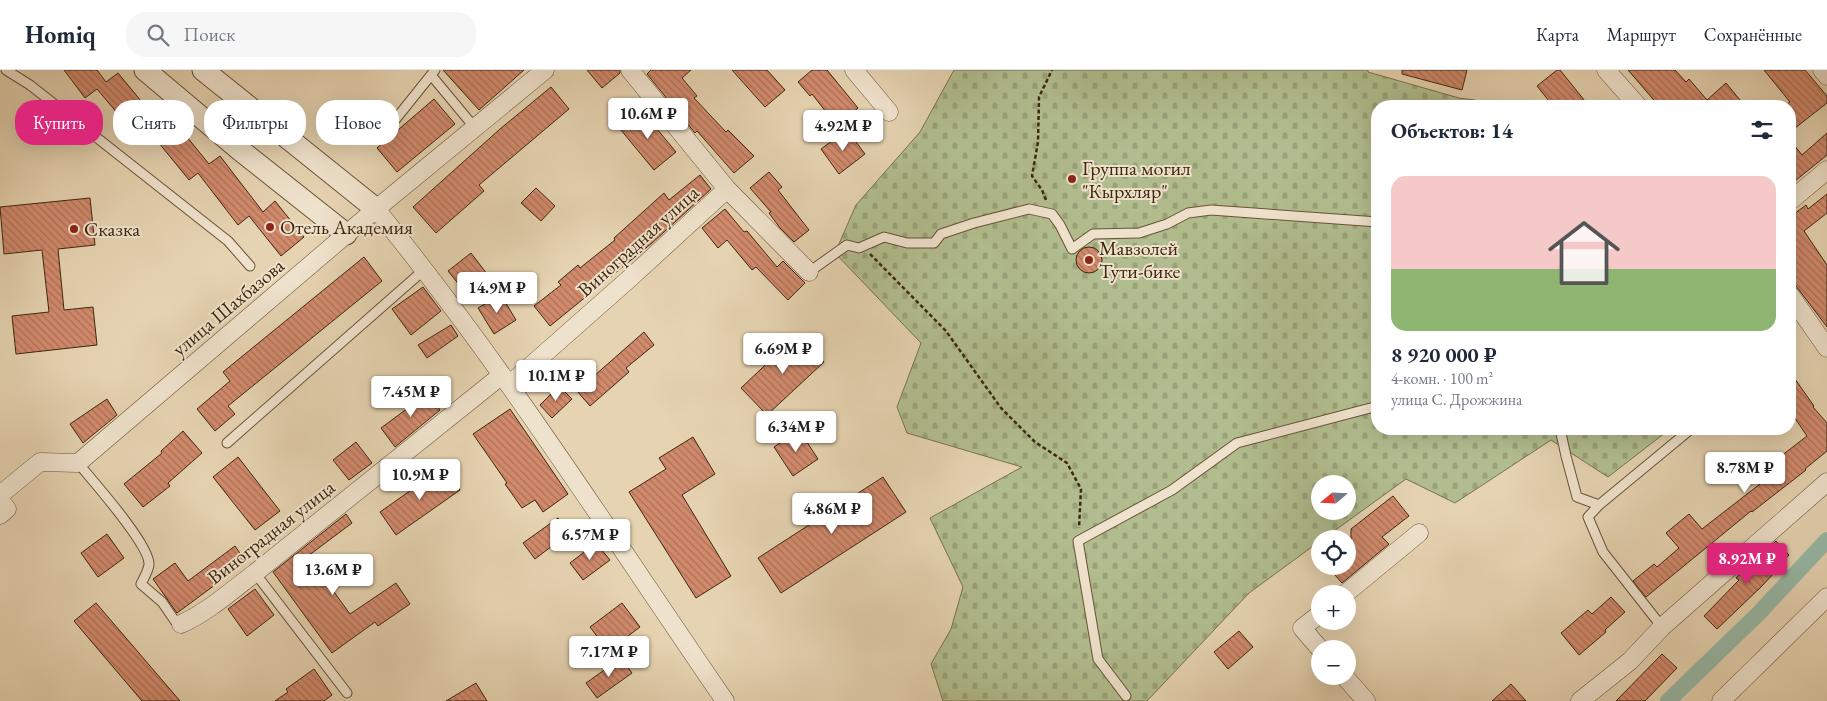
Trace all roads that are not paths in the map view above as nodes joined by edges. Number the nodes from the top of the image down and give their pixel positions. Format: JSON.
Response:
{"nodes":[{"id":1,"x":6,"y":70,"type":"edge"},
{"id":2,"x":144,"y":70,"type":"edge"},
{"id":3,"x":203,"y":70,"type":"edge"},
{"id":4,"x":545,"y":70,"type":"edge"},
{"id":5,"x":630,"y":70,"type":"edge"},
{"id":6,"x":854,"y":70,"type":"edge"},
{"id":7,"x":1606,"y":70,"type":"edge"},
{"id":8,"x":1822,"y":70,"type":"edge"},
{"id":9,"x":433,"y":73,"type":"edge"},
{"id":10,"x":1827,"y":76,"type":"edge"},
{"id":11,"x":1633,"y":100,"type":"edge"},
{"id":12,"x":889,"y":112,"type":"dead end"},
{"id":13,"x":399,"y":115,"type":"edge"},
{"id":14,"x":475,"y":128,"type":"junction"},
{"id":15,"x":1827,"y":170,"type":"edge"},
{"id":16,"x":727,"y":189,"type":"junction"},
{"id":17,"x":1796,"y":196,"type":"edge"},
{"id":18,"x":376,"y":209,"type":"junction"},
{"id":19,"x":1371,"y":221,"type":"edge"},
{"id":20,"x":346,"y":234,"type":"junction"},
{"id":21,"x":250,"y":266,"type":"dead end"},
{"id":22,"x":425,"y":269,"type":"junction"},
{"id":23,"x":809,"y":272,"type":"joint"},
{"id":24,"x":1796,"y":304,"type":"edge"},
{"id":25,"x":1827,"y":348,"type":"edge"},
{"id":26,"x":506,"y":380,"type":"junction"},
{"id":27,"x":1371,"y":408,"type":"edge"},
{"id":28,"x":1561,"y":435,"type":"edge"},
{"id":29,"x":1684,"y":435,"type":"edge"},
{"id":30,"x":227,"y":443,"type":"dead end"},
{"id":31,"x":78,"y":463,"type":"junction"},
{"id":32,"x":1827,"y":482,"type":"edge"},
{"id":33,"x":2,"y":505,"type":"edge"},
{"id":34,"x":1599,"y":505,"type":"junction"},
{"id":35,"x":1419,"y":533,"type":"dead end"},
{"id":36,"x":254,"y":573,"type":"junction"},
{"id":37,"x":1355,"y":585,"type":"edge"},
{"id":38,"x":1827,"y":597,"type":"edge"},
{"id":39,"x":1311,"y":621,"type":"edge"},
{"id":40,"x":182,"y":624,"type":"joint"},
{"id":41,"x":1662,"y":627,"type":"junction"},
{"id":42,"x":1312,"y":640,"type":"edge"},
{"id":43,"x":1352,"y":685,"type":"edge"},
{"id":44,"x":347,"y":693,"type":"dead end"},
{"id":45,"x":1126,"y":696,"type":"dead end"},
{"id":46,"x":725,"y":701,"type":"edge"},
{"id":47,"x":1366,"y":701,"type":"edge"},
{"id":48,"x":1580,"y":701,"type":"edge"},
{"id":49,"x":1721,"y":701,"type":"edge"}],
"edges":[{"from":1,"to":21,"type":"lane"},
{"from":2,"to":20,"type":"street"},
{"from":3,"to":18,"type":"street"},
{"from":4,"to":14,"type":"street","name":"улица Шахбазова"},
{"from":5,"to":16,"type":"street"},
{"from":6,"to":12,"type":"street"},
{"from":7,"to":11,"type":"street"},
{"from":8,"to":10,"type":"street"},
{"from":9,"to":13,"type":"lane"},
{"from":9,"to":14,"type":"lane"},
{"from":14,"to":18,"type":"street","name":"улица Шахбазова"},
{"from":15,"to":17,"type":"street"},
{"from":16,"to":23,"type":"street"},
{"from":16,"to":26,"type":"street","name":"Виноградная улица"},
{"from":18,"to":20,"type":"street","name":"улица Шахбазова"},
{"from":18,"to":22,"type":"street"},
{"from":19,"to":23,"type":"lane"},
{"from":20,"to":31,"type":"street","name":"улица Шахбазова"},
{"from":22,"to":26,"type":"street"},
{"from":22,"to":30,"type":"lane"},
{"from":24,"to":25,"type":"street"},
{"from":26,"to":36,"type":"street","name":"Виноградная улица"},
{"from":26,"to":46,"type":"street"},
{"from":27,"to":45,"type":"lane"},
{"from":28,"to":34,"type":"lane"},
{"from":29,"to":34,"type":"lane"},
{"from":31,"to":33,"type":"street"},
{"from":31,"to":40,"type":"lane"},
{"from":32,"to":41,"type":"street"},
{"from":34,"to":41,"type":"lane"},
{"from":35,"to":37,"type":"street"},
{"from":36,"to":40,"type":"street","name":"Виноградная улица"},
{"from":36,"to":44,"type":"lane"},
{"from":38,"to":49,"type":"street"},
{"from":39,"to":42,"type":"street"},
{"from":41,"to":48,"type":"street"},
{"from":43,"to":47,"type":"street"}]}
